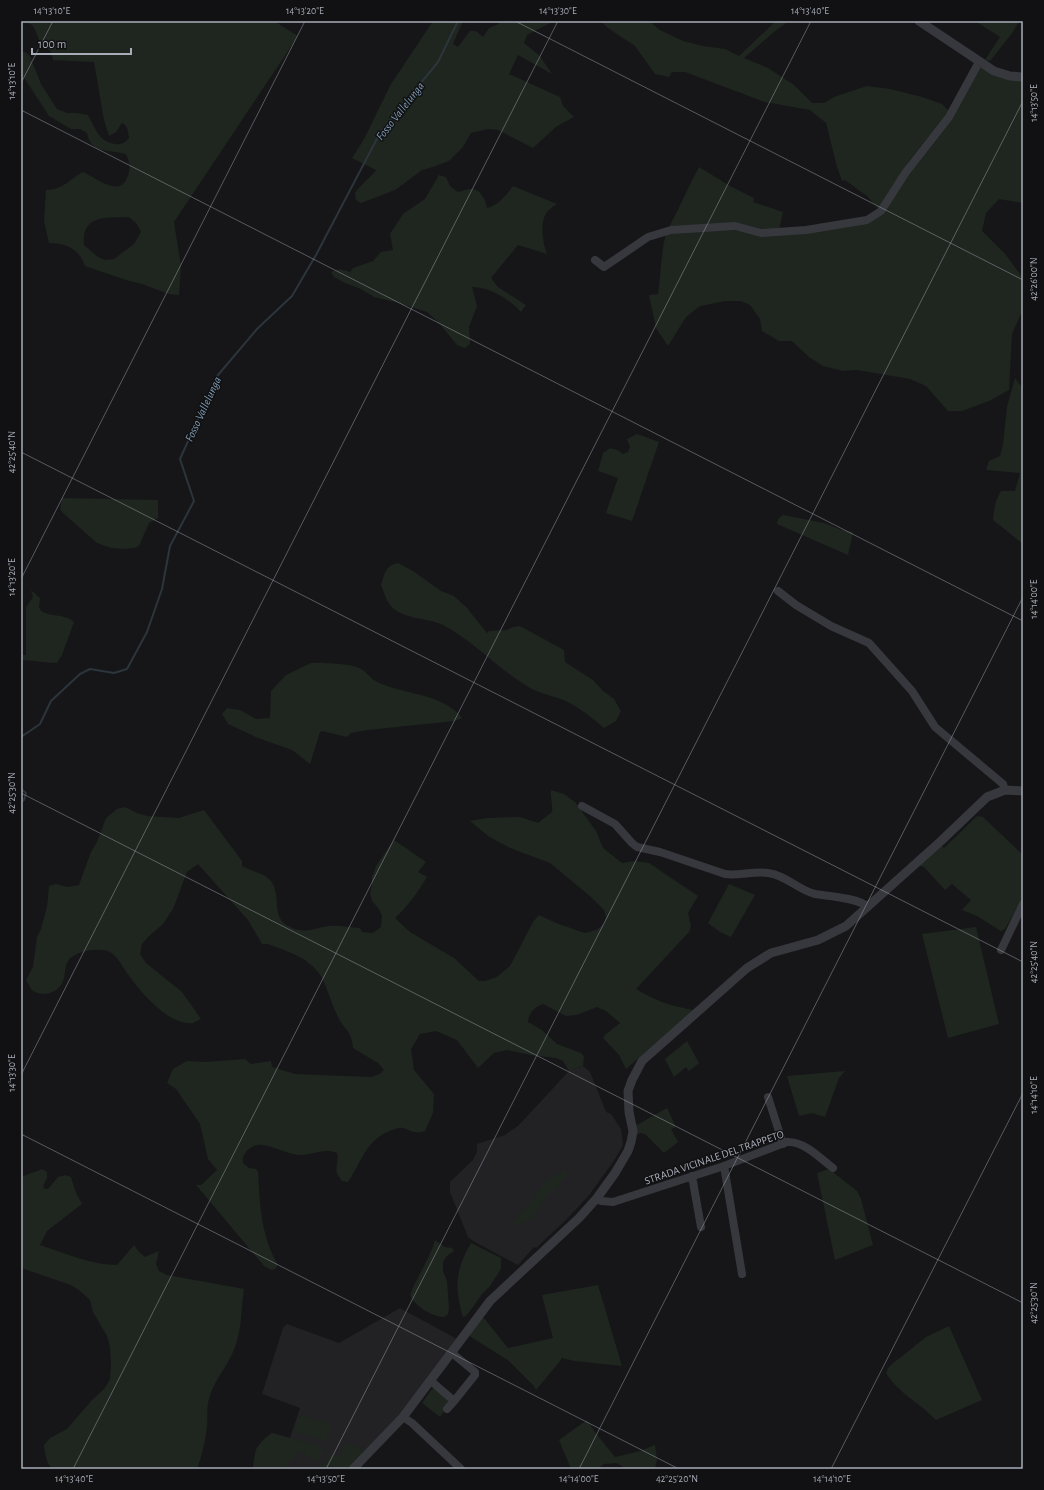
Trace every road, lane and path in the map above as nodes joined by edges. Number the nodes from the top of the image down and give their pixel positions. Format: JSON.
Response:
{"nodes":[{"id":1,"x":919,"y":21,"type":"edge"},
{"id":2,"x":979,"y":62,"type":"junction"},
{"id":3,"x":1023,"y":77,"type":"edge"},
{"id":4,"x":595,"y":260,"type":"dead end"},
{"id":5,"x":778,"y":590,"type":"dead end"},
{"id":6,"x":1005,"y":790,"type":"junction"},
{"id":7,"x":1023,"y":790,"type":"edge"},
{"id":8,"x":582,"y":806,"type":"dead end"},
{"id":9,"x":1023,"y":904,"type":"edge"},
{"id":10,"x":868,"y":907,"type":"junction"},
{"id":11,"x":1001,"y":950,"type":"dead end"},
{"id":12,"x":768,"y":1097,"type":"dead end"},
{"id":13,"x":783,"y":1144,"type":"junction"},
{"id":14,"x":724,"y":1166,"type":"junction"},
{"id":15,"x":834,"y":1168,"type":"dead end"},
{"id":16,"x":692,"y":1176,"type":"junction"},
{"id":17,"x":597,"y":1198,"type":"junction"},
{"id":18,"x":701,"y":1227,"type":"dead end"},
{"id":19,"x":742,"y":1274,"type":"dead end"},
{"id":20,"x":452,"y":1354,"type":"junction"},
{"id":21,"x":431,"y":1381,"type":"junction"},
{"id":22,"x":455,"y":1400,"type":"junction"},
{"id":23,"x":447,"y":1410,"type":"dead end"},
{"id":24,"x":403,"y":1417,"type":"junction"},
{"id":25,"x":353,"y":1469,"type":"edge"},
{"id":26,"x":461,"y":1469,"type":"edge"}],
"edges":[{"from":1,"to":2,"type":"street"},
{"from":2,"to":3,"type":"street"},
{"from":2,"to":4,"type":"street"},
{"from":5,"to":6,"type":"street"},
{"from":6,"to":7,"type":"street"},
{"from":6,"to":10,"type":"street"},
{"from":8,"to":10,"type":"street"},
{"from":9,"to":11,"type":"street"},
{"from":10,"to":17,"type":"street"},
{"from":12,"to":13,"type":"street"},
{"from":13,"to":14,"type":"street","name":"STRADA VICINALE DEL TRAPPETO"},
{"from":13,"to":15,"type":"street","name":"STRADA VICINALE DEL TRAPPETO"},
{"from":14,"to":16,"type":"street","name":"STRADA VICINALE DEL TRAPPETO"},
{"from":14,"to":19,"type":"street"},
{"from":16,"to":17,"type":"street","name":"STRADA VICINALE DEL TRAPPETO"},
{"from":16,"to":18,"type":"street"},
{"from":17,"to":20,"type":"street"},
{"from":20,"to":21,"type":"street"},
{"from":20,"to":22,"type":"street"},
{"from":21,"to":22,"type":"street"},
{"from":21,"to":24,"type":"street"},
{"from":22,"to":23,"type":"street"},
{"from":24,"to":25,"type":"street"},
{"from":24,"to":26,"type":"street"}]}
